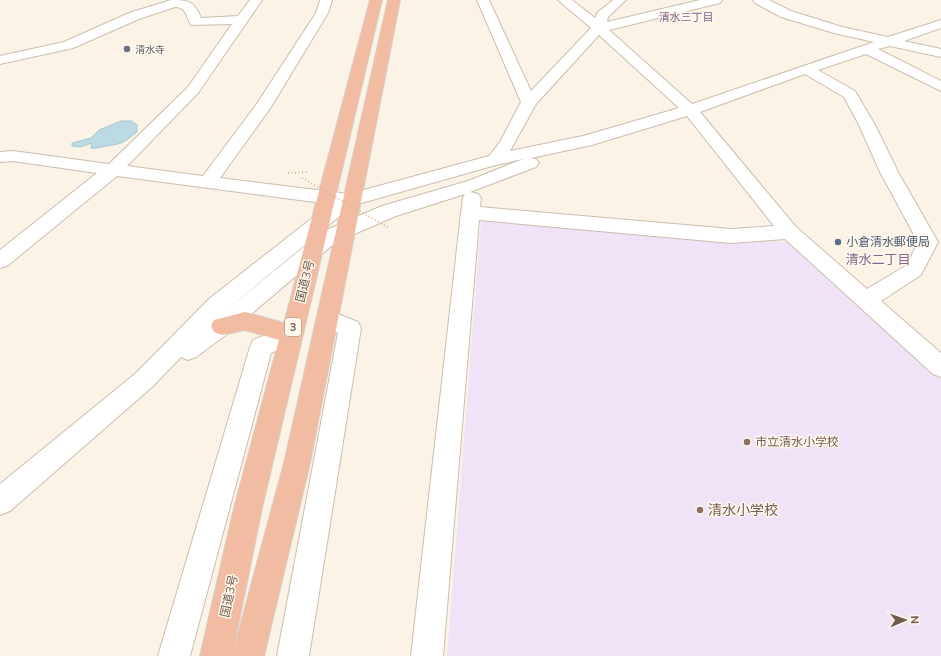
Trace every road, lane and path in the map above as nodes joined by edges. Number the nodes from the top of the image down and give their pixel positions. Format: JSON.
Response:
{"nodes":[{"id":1,"x":256,"y":0,"type":"edge"},
{"id":2,"x":326,"y":0,"type":"edge"},
{"id":3,"x":376,"y":0,"type":"edge"},
{"id":4,"x":394,"y":0,"type":"edge"},
{"id":5,"x":483,"y":0,"type":"edge"},
{"id":6,"x":564,"y":0,"type":"edge"},
{"id":7,"x":620,"y":0,"type":"edge"},
{"id":8,"x":716,"y":0,"type":"edge"},
{"id":9,"x":759,"y":0,"type":"edge"},
{"id":10,"x":242,"y":20,"type":"junction"},
{"id":11,"x":941,"y":24,"type":"edge"},
{"id":12,"x":599,"y":28,"type":"junction"},
{"id":13,"x":890,"y":42,"type":"junction"},
{"id":14,"x":867,"y":49,"type":"junction"},
{"id":15,"x":941,"y":53,"type":"edge"},
{"id":16,"x":0,"y":60,"type":"edge"},
{"id":17,"x":806,"y":69,"type":"junction"},
{"id":18,"x":941,"y":87,"type":"edge"},
{"id":19,"x":529,"y":102,"type":"junction"},
{"id":20,"x":690,"y":110,"type":"junction"},
{"id":21,"x":0,"y":157,"type":"edge"},
{"id":22,"x":359,"y":168,"type":"junction"},
{"id":23,"x":497,"y":168,"type":"junction"},
{"id":24,"x":113,"y":170,"type":"junction"},
{"id":25,"x":307,"y":172,"type":"dead end"},
{"id":26,"x":286,"y":177,"type":"dead end"},
{"id":27,"x":302,"y":178,"type":"dead end"},
{"id":28,"x":208,"y":181,"type":"junction"},
{"id":29,"x":474,"y":185,"type":"junction"},
{"id":30,"x":329,"y":188,"type":"junction"},
{"id":31,"x":393,"y":188,"type":"junction"},
{"id":32,"x":352,"y":200,"type":"junction"},
{"id":33,"x":470,"y":213,"type":"junction"},
{"id":34,"x":320,"y":221,"type":"junction"},
{"id":35,"x":389,"y":228,"type":"dead end"},
{"id":36,"x":346,"y":229,"type":"junction"},
{"id":37,"x":789,"y":232,"type":"junction"},
{"id":38,"x":312,"y":250,"type":"junction"},
{"id":39,"x":0,"y":261,"type":"edge"},
{"id":40,"x":867,"y":300,"type":"junction"},
{"id":41,"x":328,"y":319,"type":"junction"},
{"id":42,"x":222,"y":326,"type":"junction"},
{"id":43,"x":291,"y":334,"type":"junction"},
{"id":44,"x":941,"y":367,"type":"edge"},
{"id":45,"x":144,"y":380,"type":"junction"},
{"id":46,"x":0,"y":500,"type":"edge"},
{"id":47,"x":174,"y":656,"type":"edge"},
{"id":48,"x":216,"y":656,"type":"edge"},
{"id":49,"x":248,"y":656,"type":"edge"},
{"id":50,"x":293,"y":656,"type":"edge"},
{"id":51,"x":427,"y":656,"type":"edge"}],
"edges":[{"from":1,"to":10,"type":"street"},
{"from":2,"to":28,"type":"street"},
{"from":3,"to":30,"type":"highway","name":"国道3号","number":"3"},
{"from":4,"to":22,"type":"highway"},
{"from":5,"to":19,"type":"street"},
{"from":6,"to":12,"type":"street"},
{"from":7,"to":12,"type":"street"},
{"from":8,"to":12,"type":"street"},
{"from":9,"to":13,"type":"street"},
{"from":10,"to":16,"type":"street"},
{"from":10,"to":24,"type":"street"},
{"from":11,"to":13,"type":"street"},
{"from":12,"to":19,"type":"street"},
{"from":12,"to":20,"type":"street"},
{"from":13,"to":14,"type":"street"},
{"from":13,"to":15,"type":"street"},
{"from":14,"to":17,"type":"street"},
{"from":14,"to":18,"type":"street"},
{"from":17,"to":20,"type":"street"},
{"from":17,"to":40,"type":"street"},
{"from":19,"to":23,"type":"street"},
{"from":20,"to":23,"type":"street"},
{"from":20,"to":37,"type":"street"},
{"from":21,"to":24,"type":"street"},
{"from":22,"to":31,"type":"street"},
{"from":22,"to":32,"type":"highway"},
{"from":23,"to":29,"type":"street"},
{"from":23,"to":31,"type":"street"},
{"from":23,"to":32,"type":"street"},
{"from":24,"to":28,"type":"street"},
{"from":24,"to":39,"type":"street"},
{"from":25,"to":26,"type":"path"},
{"from":27,"to":35,"type":"path","bridge":true},
{"from":28,"to":30,"type":"street"},
{"from":29,"to":33,"type":"street"},
{"from":29,"to":36,"type":"street"},
{"from":30,"to":32,"type":"street"},
{"from":30,"to":34,"type":"highway","name":"国道3号","number":"3"},
{"from":31,"to":32,"type":"street"},
{"from":32,"to":34,"type":"street"},
{"from":32,"to":36,"type":"highway"},
{"from":33,"to":37,"type":"street"},
{"from":33,"to":51,"type":"street"},
{"from":34,"to":38,"type":"highway","name":"国道3号","number":"3"},
{"from":34,"to":45,"type":"street"},
{"from":36,"to":38,"type":"street"},
{"from":36,"to":41,"type":"highway"},
{"from":37,"to":40,"type":"street"},
{"from":38,"to":42,"type":"street"},
{"from":38,"to":43,"type":"highway","name":"国道3号","number":"3"},
{"from":40,"to":44,"type":"street"},
{"from":41,"to":49,"type":"highway"},
{"from":41,"to":50,"type":"street"},
{"from":42,"to":43,"type":"highway"},
{"from":42,"to":45,"type":"street"},
{"from":43,"to":47,"type":"street"},
{"from":43,"to":48,"type":"highway","name":"国道3号","number":"3"},
{"from":45,"to":46,"type":"street"}]}
